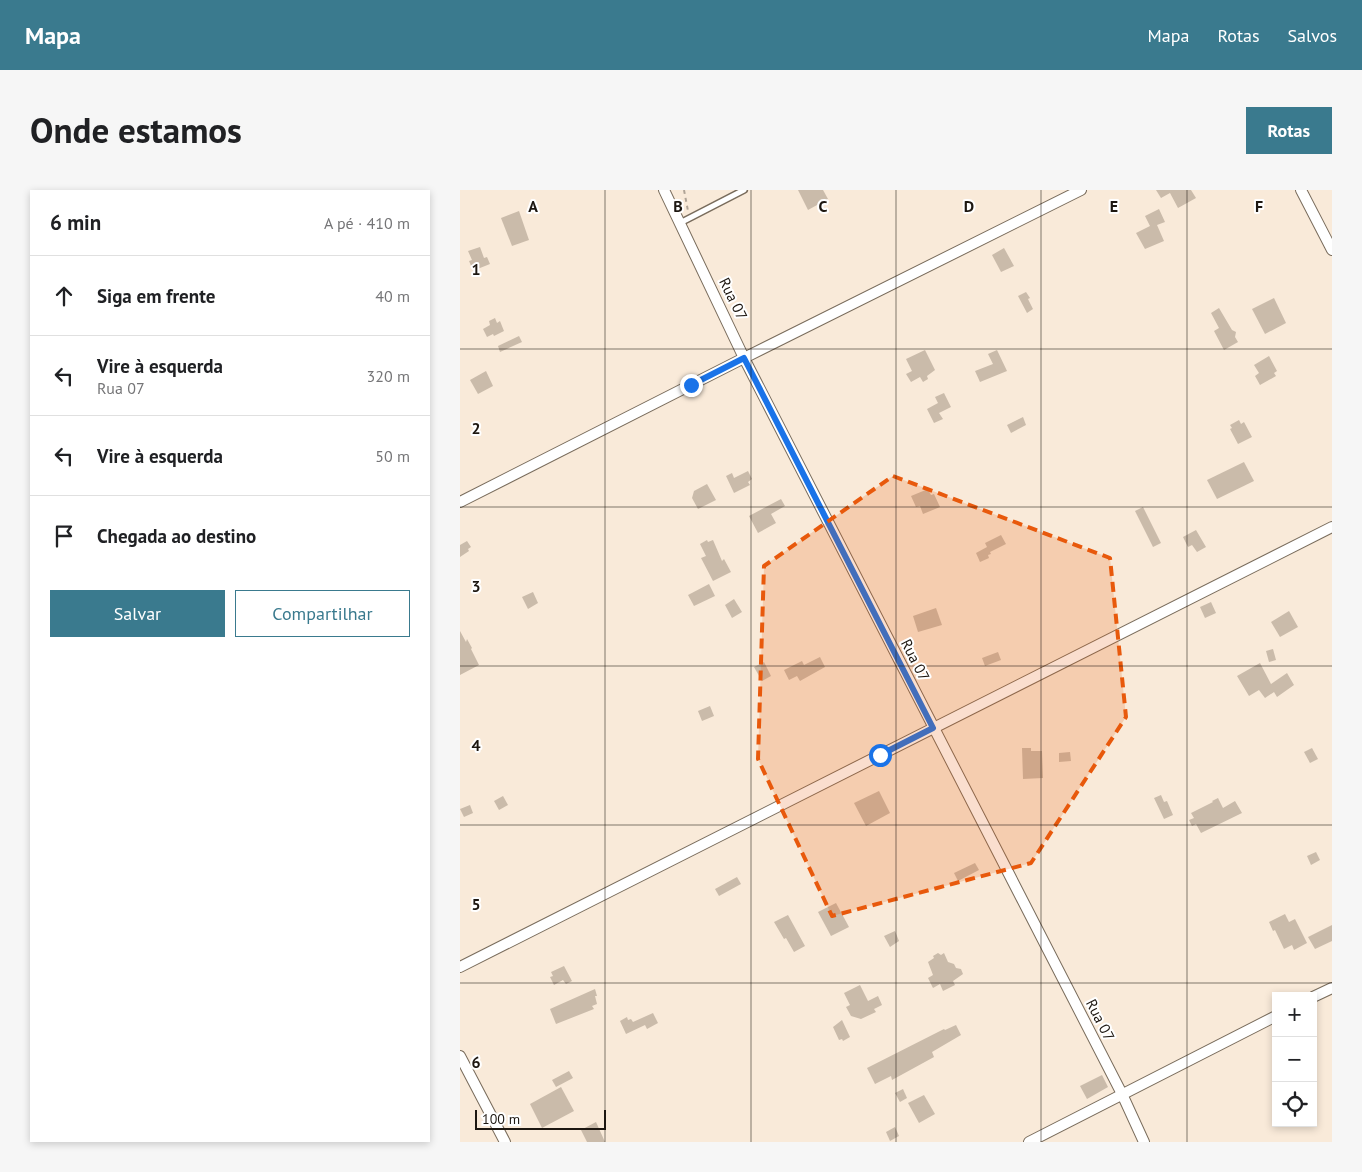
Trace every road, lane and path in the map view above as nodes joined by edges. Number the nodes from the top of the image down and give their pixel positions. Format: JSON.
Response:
{"nodes":[{"id":1,"x":664,"y":190,"type":"edge"},
{"id":2,"x":684,"y":190,"type":"edge"},
{"id":3,"x":744,"y":190,"type":"edge"},
{"id":4,"x":1081,"y":190,"type":"edge"},
{"id":5,"x":1301,"y":190,"type":"edge"},
{"id":6,"x":679,"y":222,"type":"junction"},
{"id":7,"x":1332,"y":250,"type":"edge"},
{"id":8,"x":744,"y":358,"type":"junction"},
{"id":9,"x":460,"y":502,"type":"edge"},
{"id":10,"x":1332,"y":527,"type":"edge"},
{"id":11,"x":933,"y":728,"type":"junction"},
{"id":12,"x":460,"y":967,"type":"edge"},
{"id":13,"x":1332,"y":988,"type":"edge"},
{"id":14,"x":1317,"y":996,"type":"edge"},
{"id":15,"x":1272,"y":1018,"type":"edge"},
{"id":16,"x":460,"y":1056,"type":"edge"},
{"id":17,"x":1122,"y":1094,"type":"junction"},
{"id":18,"x":505,"y":1142,"type":"edge"},
{"id":19,"x":1029,"y":1142,"type":"edge"},
{"id":20,"x":1144,"y":1142,"type":"edge"}],
"edges":[{"from":1,"to":6,"type":"street","name":"Rua 07"},
{"from":2,"to":6,"type":"path"},
{"from":3,"to":6,"type":"lane"},
{"from":4,"to":8,"type":"street"},
{"from":5,"to":7,"type":"street"},
{"from":6,"to":8,"type":"street","name":"Rua 07"},
{"from":8,"to":9,"type":"street"},
{"from":8,"to":11,"type":"street","name":"Rua 07"},
{"from":10,"to":11,"type":"street"},
{"from":11,"to":12,"type":"street"},
{"from":11,"to":17,"type":"street","name":"Rua 07"},
{"from":13,"to":14,"type":"street"},
{"from":15,"to":17,"type":"street"},
{"from":16,"to":18,"type":"street"},
{"from":17,"to":19,"type":"street"},
{"from":17,"to":20,"type":"street","name":"Rua 07"}]}
